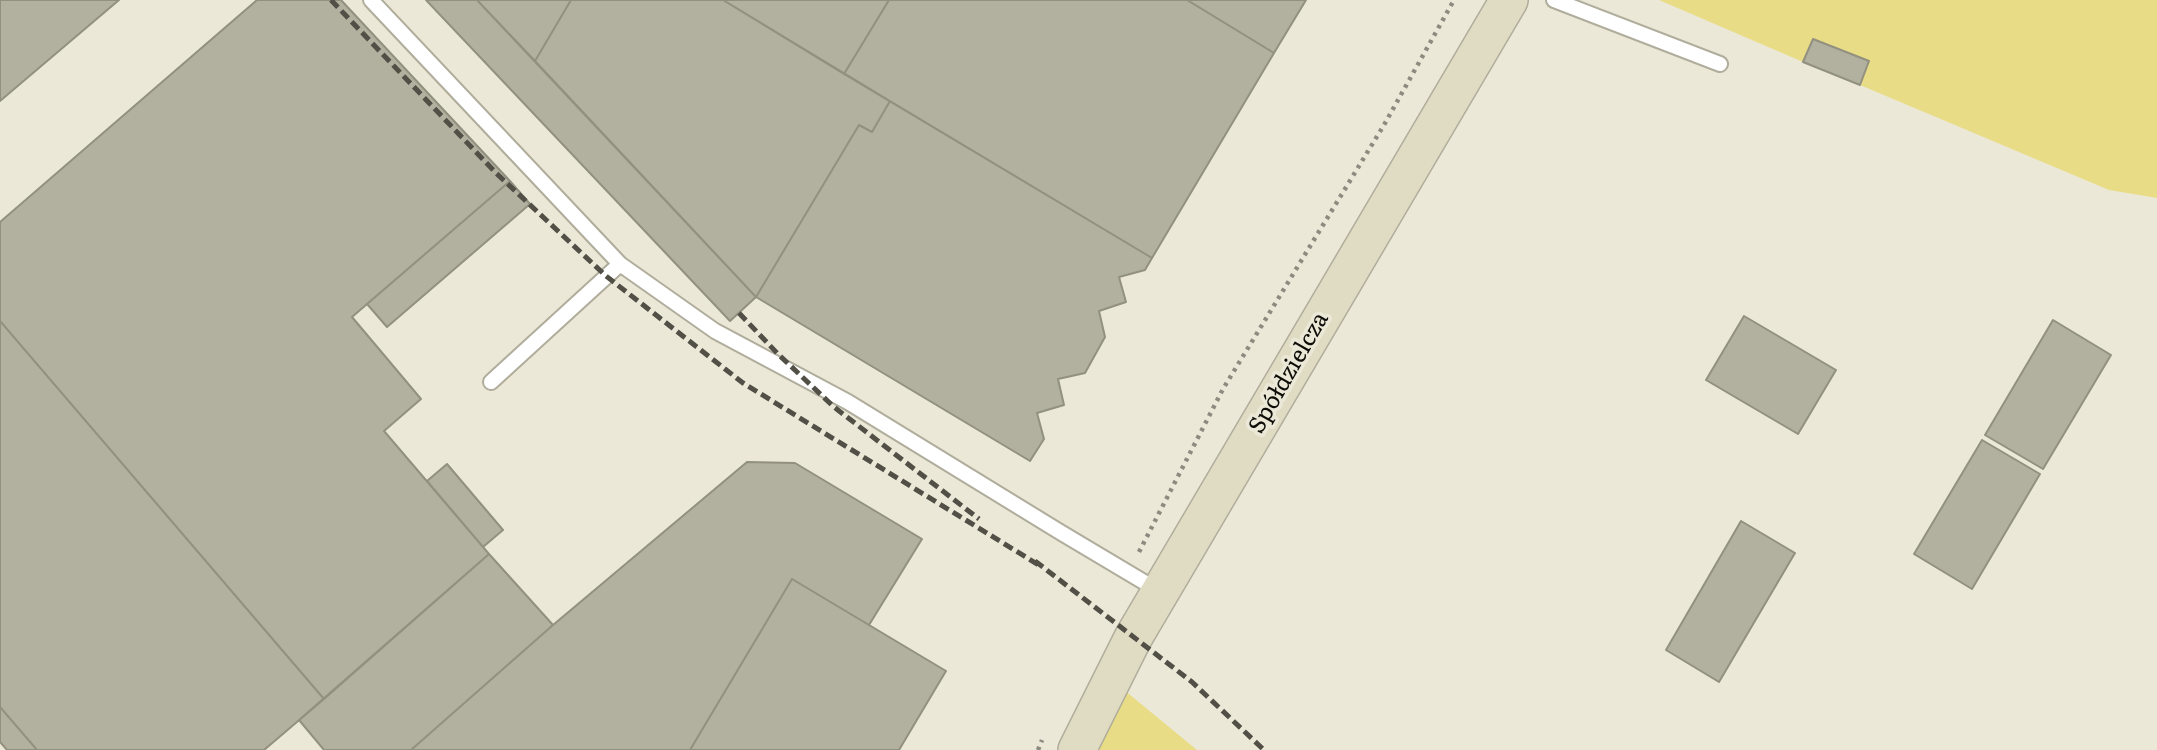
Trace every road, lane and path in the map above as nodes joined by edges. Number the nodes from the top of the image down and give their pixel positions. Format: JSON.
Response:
{"nodes":[{"id":1,"x":371,"y":0,"type":"edge"},
{"id":2,"x":1454,"y":0,"type":"edge"},
{"id":3,"x":1509,"y":0,"type":"edge"},
{"id":4,"x":1555,"y":0,"type":"edge"},
{"id":5,"x":1720,"y":64,"type":"dead end"},
{"id":6,"x":620,"y":264,"type":"junction"},
{"id":7,"x":492,"y":382,"type":"dead end"},
{"id":8,"x":1127,"y":572,"type":"junction"},
{"id":9,"x":1161,"y":591,"type":"junction"},
{"id":10,"x":1061,"y":744,"type":"edge"},
{"id":11,"x":1038,"y":750,"type":"edge"}],
"edges":[{"from":1,"to":6,"type":"lane"},
{"from":2,"to":8,"type":"path","name":"Spółdzielcza"},
{"from":3,"to":9,"type":"street","name":"Spółdzielcza"},
{"from":4,"to":5,"type":"lane"},
{"from":6,"to":7,"type":"lane"},
{"from":6,"to":8,"type":"lane"},
{"from":8,"to":9,"type":"lane"},
{"from":9,"to":10,"type":"street","name":"Spółdzielcza"},
{"from":10,"to":11,"type":"path"}]}
